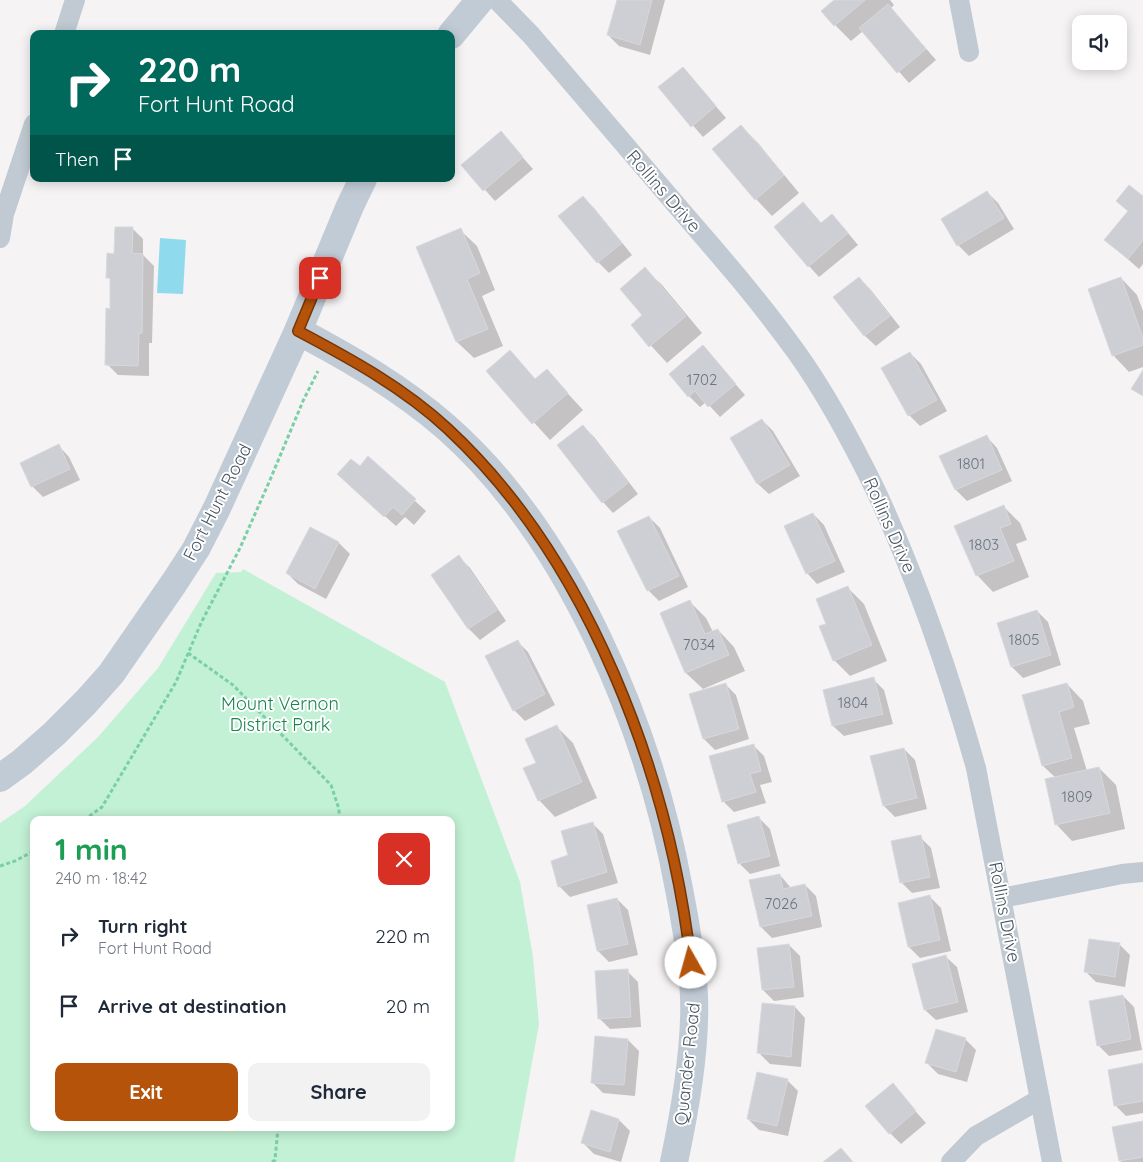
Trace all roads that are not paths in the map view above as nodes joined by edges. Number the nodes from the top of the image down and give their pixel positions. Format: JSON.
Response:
{"nodes":[{"id":1,"x":75,"y":0,"type":"edge"},
{"id":2,"x":480,"y":0,"type":"edge"},
{"id":3,"x":497,"y":0,"type":"edge"},
{"id":4,"x":960,"y":0,"type":"edge"},
{"id":5,"x":65,"y":30,"type":"edge"},
{"id":6,"x":455,"y":30,"type":"edge"},
{"id":7,"x":970,"y":52,"type":"dead end"},
{"id":8,"x":30,"y":136,"type":"edge"},
{"id":9,"x":362,"y":182,"type":"edge"},
{"id":10,"x":0,"y":238,"type":"edge"},
{"id":11,"x":298,"y":331,"type":"junction"},
{"id":12,"x":0,"y":778,"type":"edge"},
{"id":13,"x":1143,"y":872,"type":"edge"},
{"id":14,"x":1002,"y":898,"type":"junction"},
{"id":15,"x":1040,"y":1098,"type":"junction"},
{"id":16,"x":674,"y":1162,"type":"edge"},
{"id":17,"x":950,"y":1162,"type":"edge"},
{"id":18,"x":1052,"y":1162,"type":"edge"}],
"edges":[{"from":1,"to":5,"type":"street"},
{"from":2,"to":6,"type":"street"},
{"from":3,"to":14,"type":"street","name":"Rollins Drive"},
{"from":4,"to":7,"type":"street"},
{"from":8,"to":10,"type":"street"},
{"from":9,"to":11,"type":"street","name":"Fort Hunt Road"},
{"from":11,"to":12,"type":"street","name":"Fort Hunt Road"},
{"from":11,"to":16,"type":"street","name":"Quander Road"},
{"from":13,"to":14,"type":"street"},
{"from":14,"to":15,"type":"street","name":"Rollins Drive"},
{"from":15,"to":17,"type":"street"},
{"from":15,"to":18,"type":"street","name":"Rollins Drive"}]}
